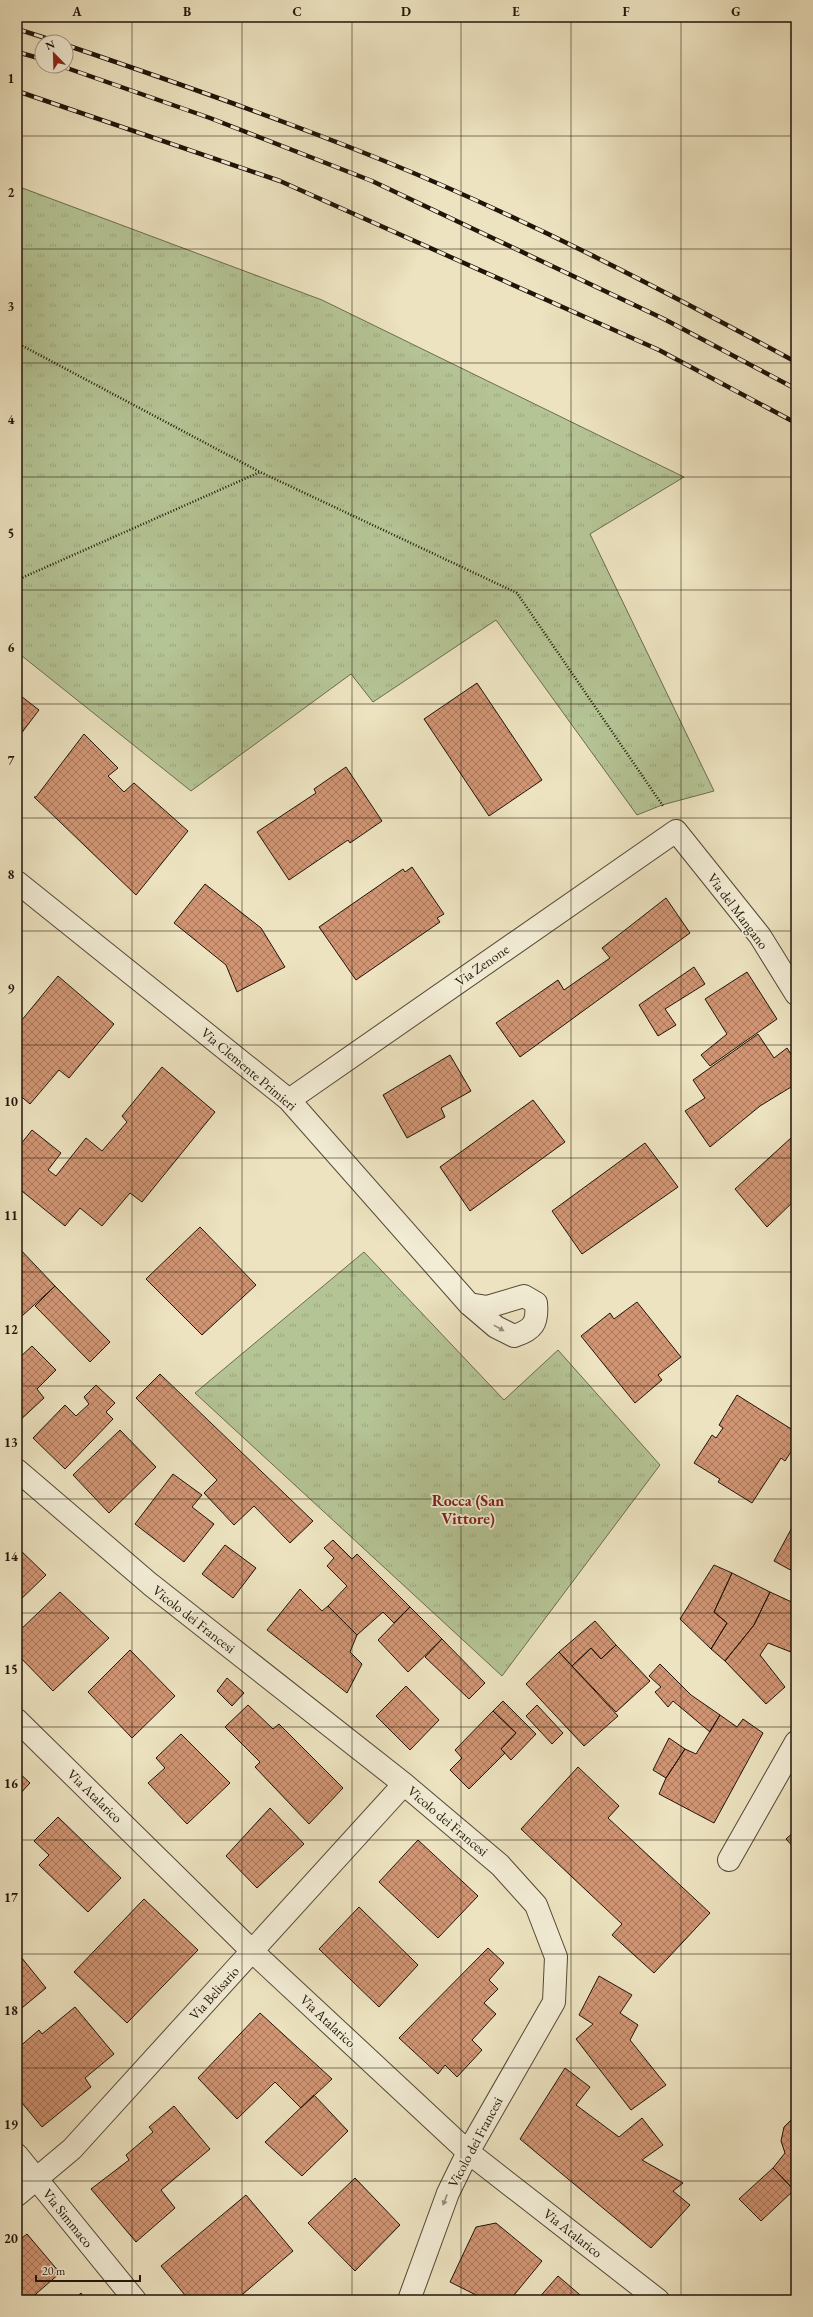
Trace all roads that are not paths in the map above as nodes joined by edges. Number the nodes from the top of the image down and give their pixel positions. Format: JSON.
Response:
{"nodes":[{"id":1,"x":676,"y":831,"type":"joint"},
{"id":2,"x":17,"y":882,"type":"edge"},
{"id":3,"x":796,"y":994,"type":"edge"},
{"id":4,"x":289,"y":1100,"type":"junction"},
{"id":5,"x":469,"y":1304,"type":"dead end"},
{"id":6,"x":17,"y":1470,"type":"edge"},
{"id":7,"x":17,"y":1720,"type":"edge"},
{"id":8,"x":796,"y":1742,"type":"edge"},
{"id":9,"x":404,"y":1784,"type":"junction"},
{"id":10,"x":728,"y":1860,"type":"dead end"},
{"id":11,"x":252,"y":1951,"type":"junction"},
{"id":12,"x":468,"y":2152,"type":"junction"},
{"id":13,"x":17,"y":2155,"type":"edge"},
{"id":14,"x":36,"y":2179,"type":"junction"},
{"id":15,"x":17,"y":2195,"type":"edge"},
{"id":16,"x":134,"y":2300,"type":"edge"},
{"id":17,"x":409,"y":2300,"type":"edge"},
{"id":18,"x":658,"y":2300,"type":"edge"}],
"edges":[{"from":1,"to":3,"type":"street","name":"Via del Mangano"},
{"from":1,"to":4,"type":"street","name":"Via Zenone"},
{"from":2,"to":4,"type":"street","name":"Via Clemente Primieri"},
{"from":4,"to":5,"type":"street","name":"Via Clemente Primieri"},
{"from":6,"to":9,"type":"street","name":"Vicolo dei Francesi"},
{"from":7,"to":11,"type":"street","name":"Via Atalarico"},
{"from":8,"to":10,"type":"street"},
{"from":9,"to":11,"type":"street","name":"Via Belisario"},
{"from":9,"to":12,"type":"street","name":"Vicolo dei Francesi"},
{"from":11,"to":12,"type":"street","name":"Via Atalarico"},
{"from":11,"to":14,"type":"street","name":"Via Belisario"},
{"from":12,"to":17,"type":"street","name":"Vicolo dei Francesi","one_way":true},
{"from":12,"to":18,"type":"street","name":"Via Atalarico"},
{"from":13,"to":14,"type":"street","name":"Via Simmaco"},
{"from":14,"to":15,"type":"street","name":"Via Belisario"},
{"from":14,"to":16,"type":"street","name":"Via Simmaco"}]}
